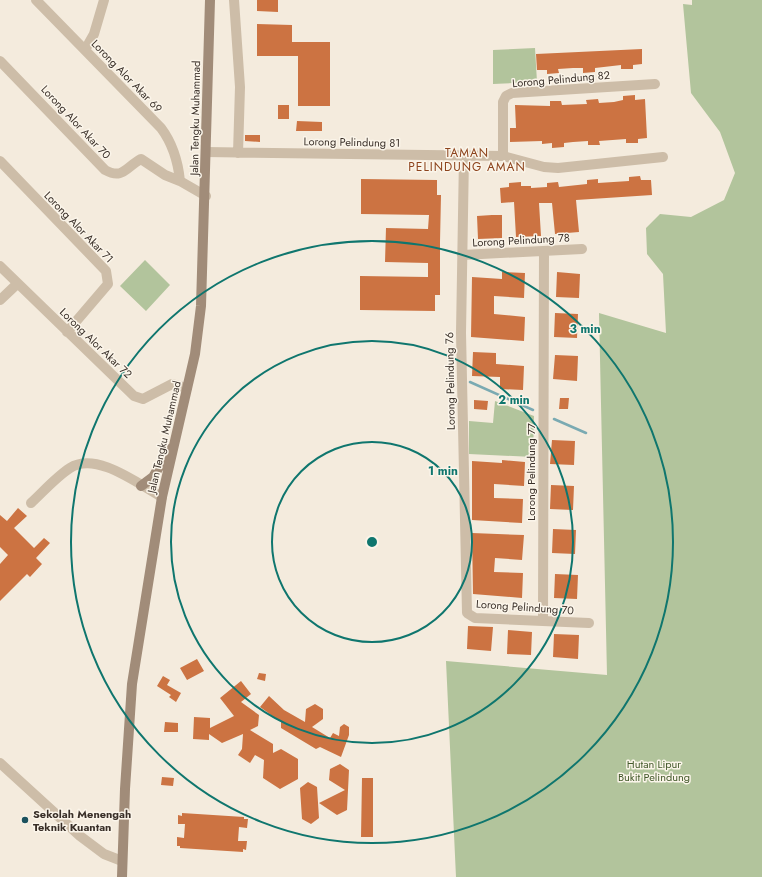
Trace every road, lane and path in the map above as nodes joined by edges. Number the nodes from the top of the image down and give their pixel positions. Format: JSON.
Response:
{"nodes":[{"id":1,"x":36,"y":0,"type":"edge"},
{"id":2,"x":104,"y":0,"type":"edge"},
{"id":3,"x":210,"y":0,"type":"edge"},
{"id":4,"x":234,"y":0,"type":"edge"},
{"id":5,"x":85,"y":50,"type":"junction"},
{"id":6,"x":0,"y":61,"type":"edge"},
{"id":7,"x":655,"y":84,"type":"dead end"},
{"id":8,"x":206,"y":152,"type":"junction"},
{"id":9,"x":238,"y":153,"type":"junction"},
{"id":10,"x":464,"y":156,"type":"junction"},
{"id":11,"x":503,"y":156,"type":"junction"},
{"id":12,"x":663,"y":157,"type":"dead end"},
{"id":13,"x":0,"y":161,"type":"edge"},
{"id":14,"x":180,"y":181,"type":"junction"},
{"id":15,"x":206,"y":196,"type":"junction"},
{"id":16,"x":582,"y":249,"type":"dead end"},
{"id":17,"x":544,"y":251,"type":"junction"},
{"id":18,"x":462,"y":255,"type":"junction"},
{"id":19,"x":0,"y":266,"type":"edge"},
{"id":20,"x":17,"y":284,"type":"junction"},
{"id":21,"x":0,"y":300,"type":"edge"},
{"id":22,"x":67,"y":332,"type":"junction"},
{"id":23,"x":187,"y":388,"type":"junction"},
{"id":24,"x":175,"y":440,"type":"junction"},
{"id":25,"x":141,"y":486,"type":"junction"},
{"id":26,"x":162,"y":497,"type":"junction"},
{"id":27,"x":31,"y":503,"type":"dead end"},
{"id":28,"x":466,"y":607,"type":"joint"},
{"id":29,"x":543,"y":621,"type":"junction"},
{"id":30,"x":589,"y":623,"type":"dead end"},
{"id":31,"x":0,"y":763,"type":"edge"},
{"id":32,"x":122,"y":861,"type":"junction"},
{"id":33,"x":122,"y":877,"type":"edge"}],
"edges":[{"from":1,"to":5,"type":"street","name":"Lorong Alor Akar 69"},
{"from":2,"to":5,"type":"street"},
{"from":3,"to":8,"type":"main road","name":"Jalan Tengku Muhammad"},
{"from":4,"to":9,"type":"street"},
{"from":5,"to":14,"type":"street","name":"Lorong Alor Akar 69"},
{"from":6,"to":14,"type":"street","name":"Lorong Alor Akar 70"},
{"from":7,"to":11,"type":"street","name":"Lorong Pelindung 82"},
{"from":8,"to":9,"type":"street","name":"Lorong Pelindung 81"},
{"from":8,"to":15,"type":"main road","name":"Jalan Tengku Muhammad"},
{"from":9,"to":10,"type":"street","name":"Lorong Pelindung 81"},
{"from":10,"to":11,"type":"street","name":"Lorong Pelindung 81"},
{"from":10,"to":18,"type":"street","name":"Lorong Pelindung 76"},
{"from":11,"to":12,"type":"street","name":"Lorong Pelindung 81"},
{"from":13,"to":22,"type":"street","name":"Lorong Alor Akar 71"},
{"from":14,"to":15,"type":"street"},
{"from":15,"to":23,"type":"main road","name":"Jalan Tengku Muhammad"},
{"from":16,"to":17,"type":"street","name":"Lorong Pelindung 78"},
{"from":17,"to":18,"type":"street","name":"Lorong Pelindung 78"},
{"from":17,"to":29,"type":"street","name":"Lorong Pelindung 77"},
{"from":18,"to":28,"type":"street","name":"Lorong Pelindung 76"},
{"from":19,"to":20,"type":"street","name":"Lorong Alor Akar 72"},
{"from":20,"to":21,"type":"street"},
{"from":20,"to":22,"type":"street","name":"Lorong Alor Akar 72"},
{"from":22,"to":23,"type":"street","name":"Lorong Alor Akar 72"},
{"from":23,"to":24,"type":"main road","name":"Jalan Tengku Muhammad"},
{"from":24,"to":25,"type":"main road"},
{"from":24,"to":26,"type":"main road","name":"Jalan Tengku Muhammad"},
{"from":25,"to":26,"type":"street"},
{"from":25,"to":27,"type":"street"},
{"from":26,"to":32,"type":"main road","name":"Jalan Tengku Muhammad"},
{"from":28,"to":29,"type":"street","name":"Lorong Pelindung 70"},
{"from":29,"to":30,"type":"street","name":"Lorong Pelindung 70"},
{"from":31,"to":32,"type":"street"},
{"from":32,"to":33,"type":"main road","name":"Jalan Tengku Muhammad"}]}
